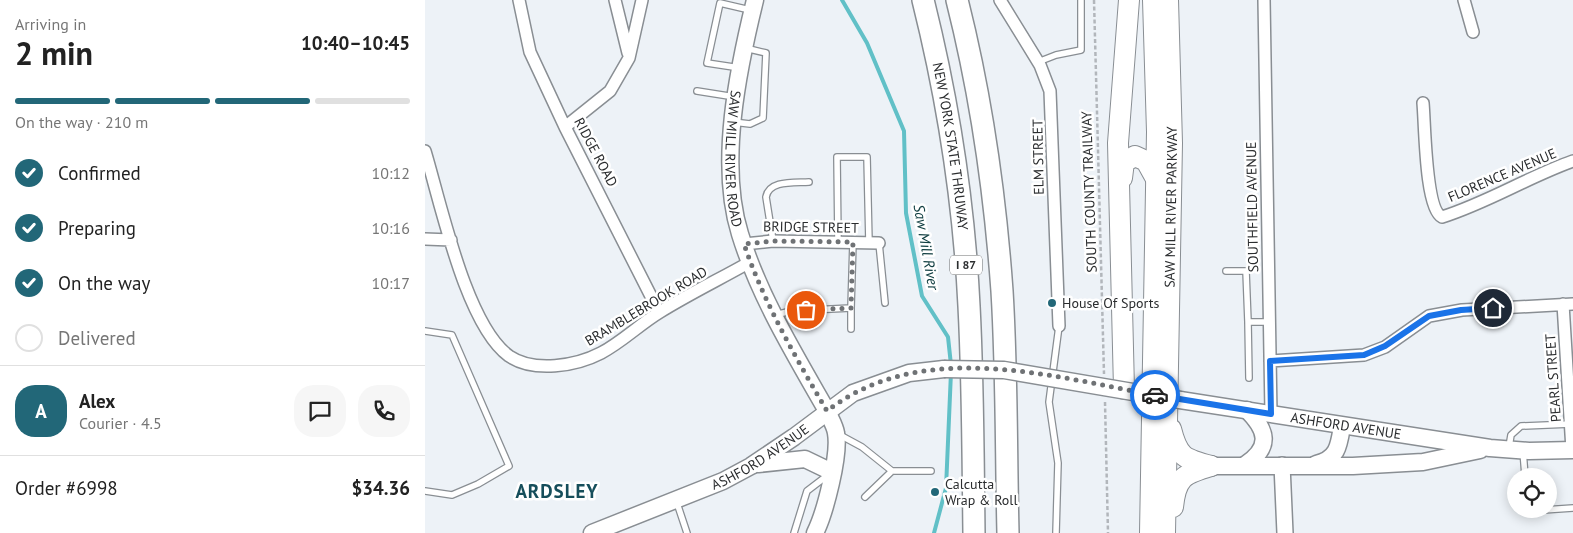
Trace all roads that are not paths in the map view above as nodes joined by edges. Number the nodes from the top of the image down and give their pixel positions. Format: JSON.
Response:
{"nodes":[{"id":1,"x":519,"y":0,"type":"edge"},
{"id":2,"x":615,"y":0,"type":"edge"},
{"id":3,"x":642,"y":0,"type":"edge"},
{"id":4,"x":923,"y":0,"type":"edge"},
{"id":5,"x":957,"y":0,"type":"edge"},
{"id":6,"x":1000,"y":0,"type":"edge"},
{"id":7,"x":1081,"y":0,"type":"edge"},
{"id":8,"x":1129,"y":0,"type":"edge"},
{"id":9,"x":1153,"y":0,"type":"edge"},
{"id":10,"x":1168,"y":0,"type":"edge"},
{"id":11,"x":1264,"y":0,"type":"edge"},
{"id":12,"x":1464,"y":0,"type":"edge"},
{"id":13,"x":753,"y":5,"type":"edge"},
{"id":14,"x":1473,"y":32,"type":"dead end"},
{"id":15,"x":744,"y":48,"type":"junction"},
{"id":16,"x":629,"y":58,"type":"junction"},
{"id":17,"x":1038,"y":62,"type":"junction"},
{"id":18,"x":741,"y":68,"type":"junction"},
{"id":19,"x":697,"y":91,"type":"dead end"},
{"id":20,"x":737,"y":97,"type":"junction"},
{"id":21,"x":1423,"y":103,"type":"dead end"},
{"id":22,"x":733,"y":122,"type":"junction"},
{"id":23,"x":565,"y":127,"type":"junction"},
{"id":24,"x":425,"y":152,"type":"edge"},
{"id":25,"x":1573,"y":161,"type":"edge"},
{"id":26,"x":1156,"y":179,"type":"junction"},
{"id":27,"x":809,"y":182,"type":"dead end"},
{"id":28,"x":1121,"y":192,"type":"junction"},
{"id":29,"x":425,"y":239,"type":"edge"},
{"id":30,"x":451,"y":240,"type":"junction"},
{"id":31,"x":773,"y":241,"type":"junction"},
{"id":32,"x":838,"y":242,"type":"junction"},
{"id":33,"x":853,"y":242,"type":"junction"},
{"id":34,"x":874,"y":243,"type":"junction"},
{"id":35,"x":744,"y":244,"type":"junction"},
{"id":36,"x":750,"y":262,"type":"junction"},
{"id":37,"x":1226,"y":271,"type":"dead end"},
{"id":38,"x":885,"y":303,"type":"dead end"},
{"id":39,"x":1568,"y":304,"type":"edge"},
{"id":40,"x":851,"y":308,"type":"junction"},
{"id":41,"x":659,"y":312,"type":"junction"},
{"id":42,"x":775,"y":316,"type":"junction"},
{"id":43,"x":1248,"y":322,"type":"junction"},
{"id":44,"x":1270,"y":322,"type":"junction"},
{"id":45,"x":1059,"y":326,"type":"joint"},
{"id":46,"x":851,"y":329,"type":"dead end"},
{"id":47,"x":425,"y":331,"type":"edge"},
{"id":48,"x":1270,"y":361,"type":"junction"},
{"id":49,"x":1249,"y":378,"type":"dead end"},
{"id":50,"x":1124,"y":382,"type":"junction"},
{"id":51,"x":1173,"y":405,"type":"junction"},
{"id":52,"x":1247,"y":410,"type":"junction"},
{"id":53,"x":827,"y":411,"type":"junction"},
{"id":54,"x":1271,"y":414,"type":"junction"},
{"id":55,"x":1571,"y":424,"type":"junction"},
{"id":56,"x":1342,"y":426,"type":"junction"},
{"id":57,"x":836,"y":433,"type":"junction"},
{"id":58,"x":1490,"y":448,"type":"junction"},
{"id":59,"x":1516,"y":450,"type":"junction"},
{"id":60,"x":1573,"y":450,"type":"edge"},
{"id":61,"x":1316,"y":464,"type":"junction"},
{"id":62,"x":1245,"y":465,"type":"junction"},
{"id":63,"x":1282,"y":465,"type":"junction"},
{"id":64,"x":751,"y":466,"type":"junction"},
{"id":65,"x":1211,"y":466,"type":"junction"},
{"id":66,"x":1522,"y":468,"type":"edge"},
{"id":67,"x":892,"y":471,"type":"junction"},
{"id":68,"x":931,"y":471,"type":"dead end"},
{"id":69,"x":832,"y":472,"type":"junction"},
{"id":70,"x":425,"y":491,"type":"edge"},
{"id":71,"x":865,"y":497,"type":"dead end"},
{"id":72,"x":676,"y":500,"type":"junction"},
{"id":73,"x":1573,"y":508,"type":"edge"},
{"id":74,"x":1557,"y":509,"type":"edge"},
{"id":75,"x":592,"y":533,"type":"edge"},
{"id":76,"x":687,"y":533,"type":"edge"},
{"id":77,"x":794,"y":533,"type":"edge"},
{"id":78,"x":815,"y":533,"type":"edge"},
{"id":79,"x":975,"y":533,"type":"edge"},
{"id":80,"x":1008,"y":533,"type":"edge"},
{"id":81,"x":1056,"y":533,"type":"edge"},
{"id":82,"x":1150,"y":533,"type":"edge"},
{"id":83,"x":1165,"y":533,"type":"edge"},
{"id":84,"x":1171,"y":533,"type":"edge"},
{"id":85,"x":1285,"y":533,"type":"edge"}],
"edges":[{"from":1,"to":23,"type":"street","name":"RIDGE ROAD"},
{"from":2,"to":16,"type":"street"},
{"from":3,"to":16,"type":"street"},
{"from":4,"to":79,"type":"highway","name":"NEW YORK STATE THRUWAY","number":"I 87"},
{"from":5,"to":80,"type":"highway","number":"I 87"},
{"from":6,"to":17,"type":"street","name":"ELM STREET"},
{"from":7,"to":17,"type":"lane"},
{"from":8,"to":28,"type":"highway"},
{"from":9,"to":26,"type":"highway","name":"SAW MILL RIVER PARKWAY"},
{"from":10,"to":51,"type":"highway","name":"SAW MILL RIVER PARKWAY"},
{"from":11,"to":44,"type":"street","name":"SOUTHFIELD AVENUE"},
{"from":12,"to":14,"type":"street"},
{"from":13,"to":15,"type":"main road","name":"SAW MILL RIVER ROAD"},
{"from":13,"to":18,"type":"lane"},
{"from":15,"to":18,"type":"main road","name":"SAW MILL RIVER ROAD"},
{"from":15,"to":22,"type":"lane"},
{"from":16,"to":23,"type":"street"},
{"from":17,"to":45,"type":"street","name":"ELM STREET"},
{"from":18,"to":20,"type":"main road","name":"SAW MILL RIVER ROAD"},
{"from":19,"to":20,"type":"lane"},
{"from":20,"to":22,"type":"main road","name":"SAW MILL RIVER ROAD"},
{"from":21,"to":25,"type":"street","name":"FLORENCE AVENUE"},
{"from":22,"to":35,"type":"main road","name":"SAW MILL RIVER ROAD"},
{"from":23,"to":41,"type":"street","name":"RIDGE ROAD"},
{"from":24,"to":30,"type":"street","name":"BRAMBLEBROOK ROAD"},
{"from":26,"to":28,"type":"highway"},
{"from":26,"to":82,"type":"highway","name":"SAW MILL RIVER PARKWAY"},
{"from":27,"to":31,"type":"lane"},
{"from":28,"to":50,"type":"highway"},
{"from":29,"to":30,"type":"street"},
{"from":30,"to":41,"type":"street","name":"BRAMBLEBROOK ROAD"},
{"from":31,"to":32,"type":"street","name":"BRIDGE STREET"},
{"from":31,"to":35,"type":"street","name":"BRIDGE STREET"},
{"from":32,"to":33,"type":"street","name":"BRIDGE STREET"},
{"from":32,"to":34,"type":"lane"},
{"from":33,"to":34,"type":"street","name":"BRIDGE STREET"},
{"from":33,"to":40,"type":"lane"},
{"from":34,"to":38,"type":"lane"},
{"from":35,"to":36,"type":"main road","name":"SAW MILL RIVER ROAD"},
{"from":36,"to":41,"type":"street","name":"BRAMBLEBROOK ROAD"},
{"from":36,"to":42,"type":"main road","name":"SAW MILL RIVER ROAD"},
{"from":37,"to":43,"type":"lane"},
{"from":39,"to":48,"type":"street"},
{"from":39,"to":55,"type":"street","name":"PEARL STREET"},
{"from":40,"to":42,"type":"lane"},
{"from":40,"to":46,"type":"lane"},
{"from":42,"to":53,"type":"main road","name":"SAW MILL RIVER ROAD"},
{"from":43,"to":44,"type":"lane"},
{"from":43,"to":49,"type":"lane"},
{"from":44,"to":48,"type":"street","name":"SOUTHFIELD AVENUE"},
{"from":45,"to":81,"type":"lane"},
{"from":47,"to":70,"type":"lane"},
{"from":48,"to":54,"type":"street","name":"SOUTHFIELD AVENUE"},
{"from":50,"to":51,"type":"main road","name":"ASHFORD AVENUE","bridge":true},
{"from":50,"to":53,"type":"main road","name":"ASHFORD AVENUE","bridge":true},
{"from":51,"to":52,"type":"main road","name":"ASHFORD AVENUE"},
{"from":51,"to":65,"type":"highway"},
{"from":51,"to":83,"type":"highway","name":"SAW MILL RIVER PARKWAY"},
{"from":52,"to":54,"type":"main road","name":"ASHFORD AVENUE"},
{"from":52,"to":62,"type":"main road"},
{"from":53,"to":57,"type":"main road","name":"SAW MILL RIVER ROAD"},
{"from":53,"to":64,"type":"main road","name":"ASHFORD AVENUE"},
{"from":54,"to":56,"type":"main road","name":"ASHFORD AVENUE"},
{"from":55,"to":59,"type":"lane"},
{"from":55,"to":60,"type":"street","name":"PEARL STREET"},
{"from":56,"to":58,"type":"main road","name":"ASHFORD AVENUE"},
{"from":56,"to":61,"type":"main road"},
{"from":57,"to":67,"type":"lane"},
{"from":57,"to":69,"type":"main road","name":"SAW MILL RIVER ROAD"},
{"from":58,"to":59,"type":"main road","name":"ASHFORD AVENUE"},
{"from":58,"to":61,"type":"main road"},
{"from":59,"to":60,"type":"main road","name":"ASHFORD AVENUE"},
{"from":59,"to":66,"type":"lane"},
{"from":61,"to":63,"type":"main road"},
{"from":62,"to":63,"type":"main road"},
{"from":62,"to":65,"type":"main road"},
{"from":63,"to":85,"type":"street"},
{"from":64,"to":69,"type":"main road"},
{"from":64,"to":72,"type":"main road","name":"ASHFORD AVENUE"},
{"from":65,"to":84,"type":"highway"},
{"from":67,"to":68,"type":"lane"},
{"from":67,"to":71,"type":"lane"},
{"from":69,"to":77,"type":"lane"},
{"from":69,"to":78,"type":"main road","name":"SAW MILL RIVER ROAD"},
{"from":72,"to":75,"type":"main road","name":"ASHFORD AVENUE"},
{"from":72,"to":76,"type":"lane"},
{"from":73,"to":74,"type":"lane"}]}
